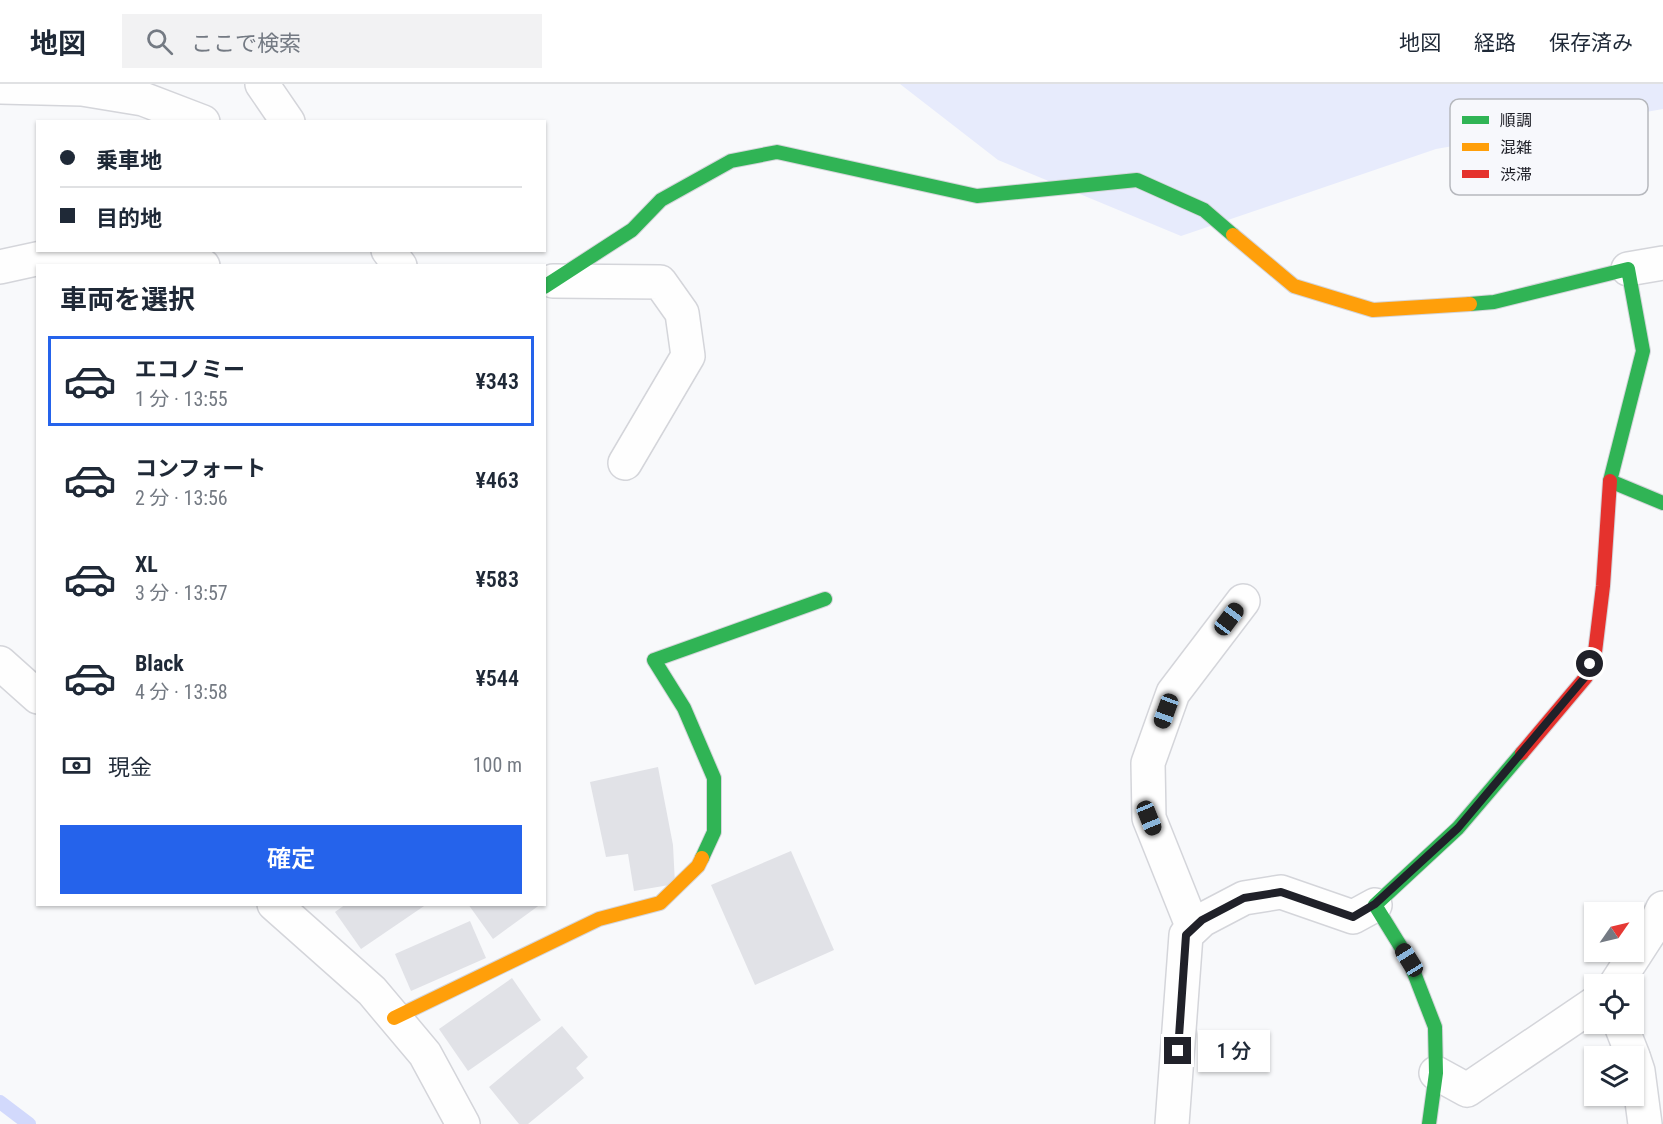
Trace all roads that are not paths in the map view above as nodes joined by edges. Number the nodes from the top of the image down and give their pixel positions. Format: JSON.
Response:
{"nodes":[{"id":1,"x":262,"y":84,"type":"edge"},
{"id":2,"x":0,"y":87,"type":"edge"},
{"id":3,"x":198,"y":120,"type":"edge"},
{"id":4,"x":287,"y":120,"type":"edge"},
{"id":5,"x":1663,"y":263,"type":"edge"},
{"id":6,"x":198,"y":264,"type":"edge"},
{"id":7,"x":0,"y":267,"type":"edge"},
{"id":8,"x":1628,"y":269,"type":"junction"},
{"id":9,"x":549,"y":284,"type":"edge"},
{"id":10,"x":625,"y":463,"type":"dead end"},
{"id":11,"x":1610,"y":481,"type":"junction"},
{"id":12,"x":1663,"y":503,"type":"edge"},
{"id":13,"x":825,"y":599,"type":"dead end"},
{"id":14,"x":1243,"y":601,"type":"dead end"},
{"id":15,"x":0,"y":663,"type":"edge"},
{"id":16,"x":36,"y":694,"type":"edge"},
{"id":17,"x":1375,"y":904,"type":"junction"},
{"id":18,"x":276,"y":906,"type":"edge"},
{"id":19,"x":1663,"y":908,"type":"edge"},
{"id":20,"x":1193,"y":928,"type":"junction"},
{"id":21,"x":1622,"y":974,"type":"edge"},
{"id":22,"x":1584,"y":1011,"type":"edge"},
{"id":23,"x":394,"y":1018,"type":"junction"},
{"id":24,"x":1436,"y":1073,"type":"junction"},
{"id":25,"x":1643,"y":1106,"type":"edge"},
{"id":26,"x":463,"y":1124,"type":"edge"},
{"id":27,"x":1172,"y":1124,"type":"edge"},
{"id":28,"x":1429,"y":1124,"type":"edge"},
{"id":29,"x":1645,"y":1124,"type":"edge"}],
"edges":[{"from":1,"to":4,"type":"street"},
{"from":2,"to":3,"type":"street"},
{"from":5,"to":8,"type":"street"},
{"from":6,"to":7,"type":"street"},
{"from":8,"to":9,"type":"street"},
{"from":8,"to":11,"type":"street"},
{"from":9,"to":10,"type":"street"},
{"from":11,"to":12,"type":"street"},
{"from":11,"to":17,"type":"street"},
{"from":13,"to":23,"type":"street"},
{"from":14,"to":20,"type":"street"},
{"from":15,"to":16,"type":"street"},
{"from":17,"to":20,"type":"street"},
{"from":17,"to":24,"type":"street"},
{"from":18,"to":23,"type":"street"},
{"from":19,"to":21,"type":"street"},
{"from":20,"to":27,"type":"street"},
{"from":22,"to":24,"type":"street"},
{"from":23,"to":26,"type":"street"},
{"from":24,"to":28,"type":"street"},
{"from":25,"to":29,"type":"street"}]}
